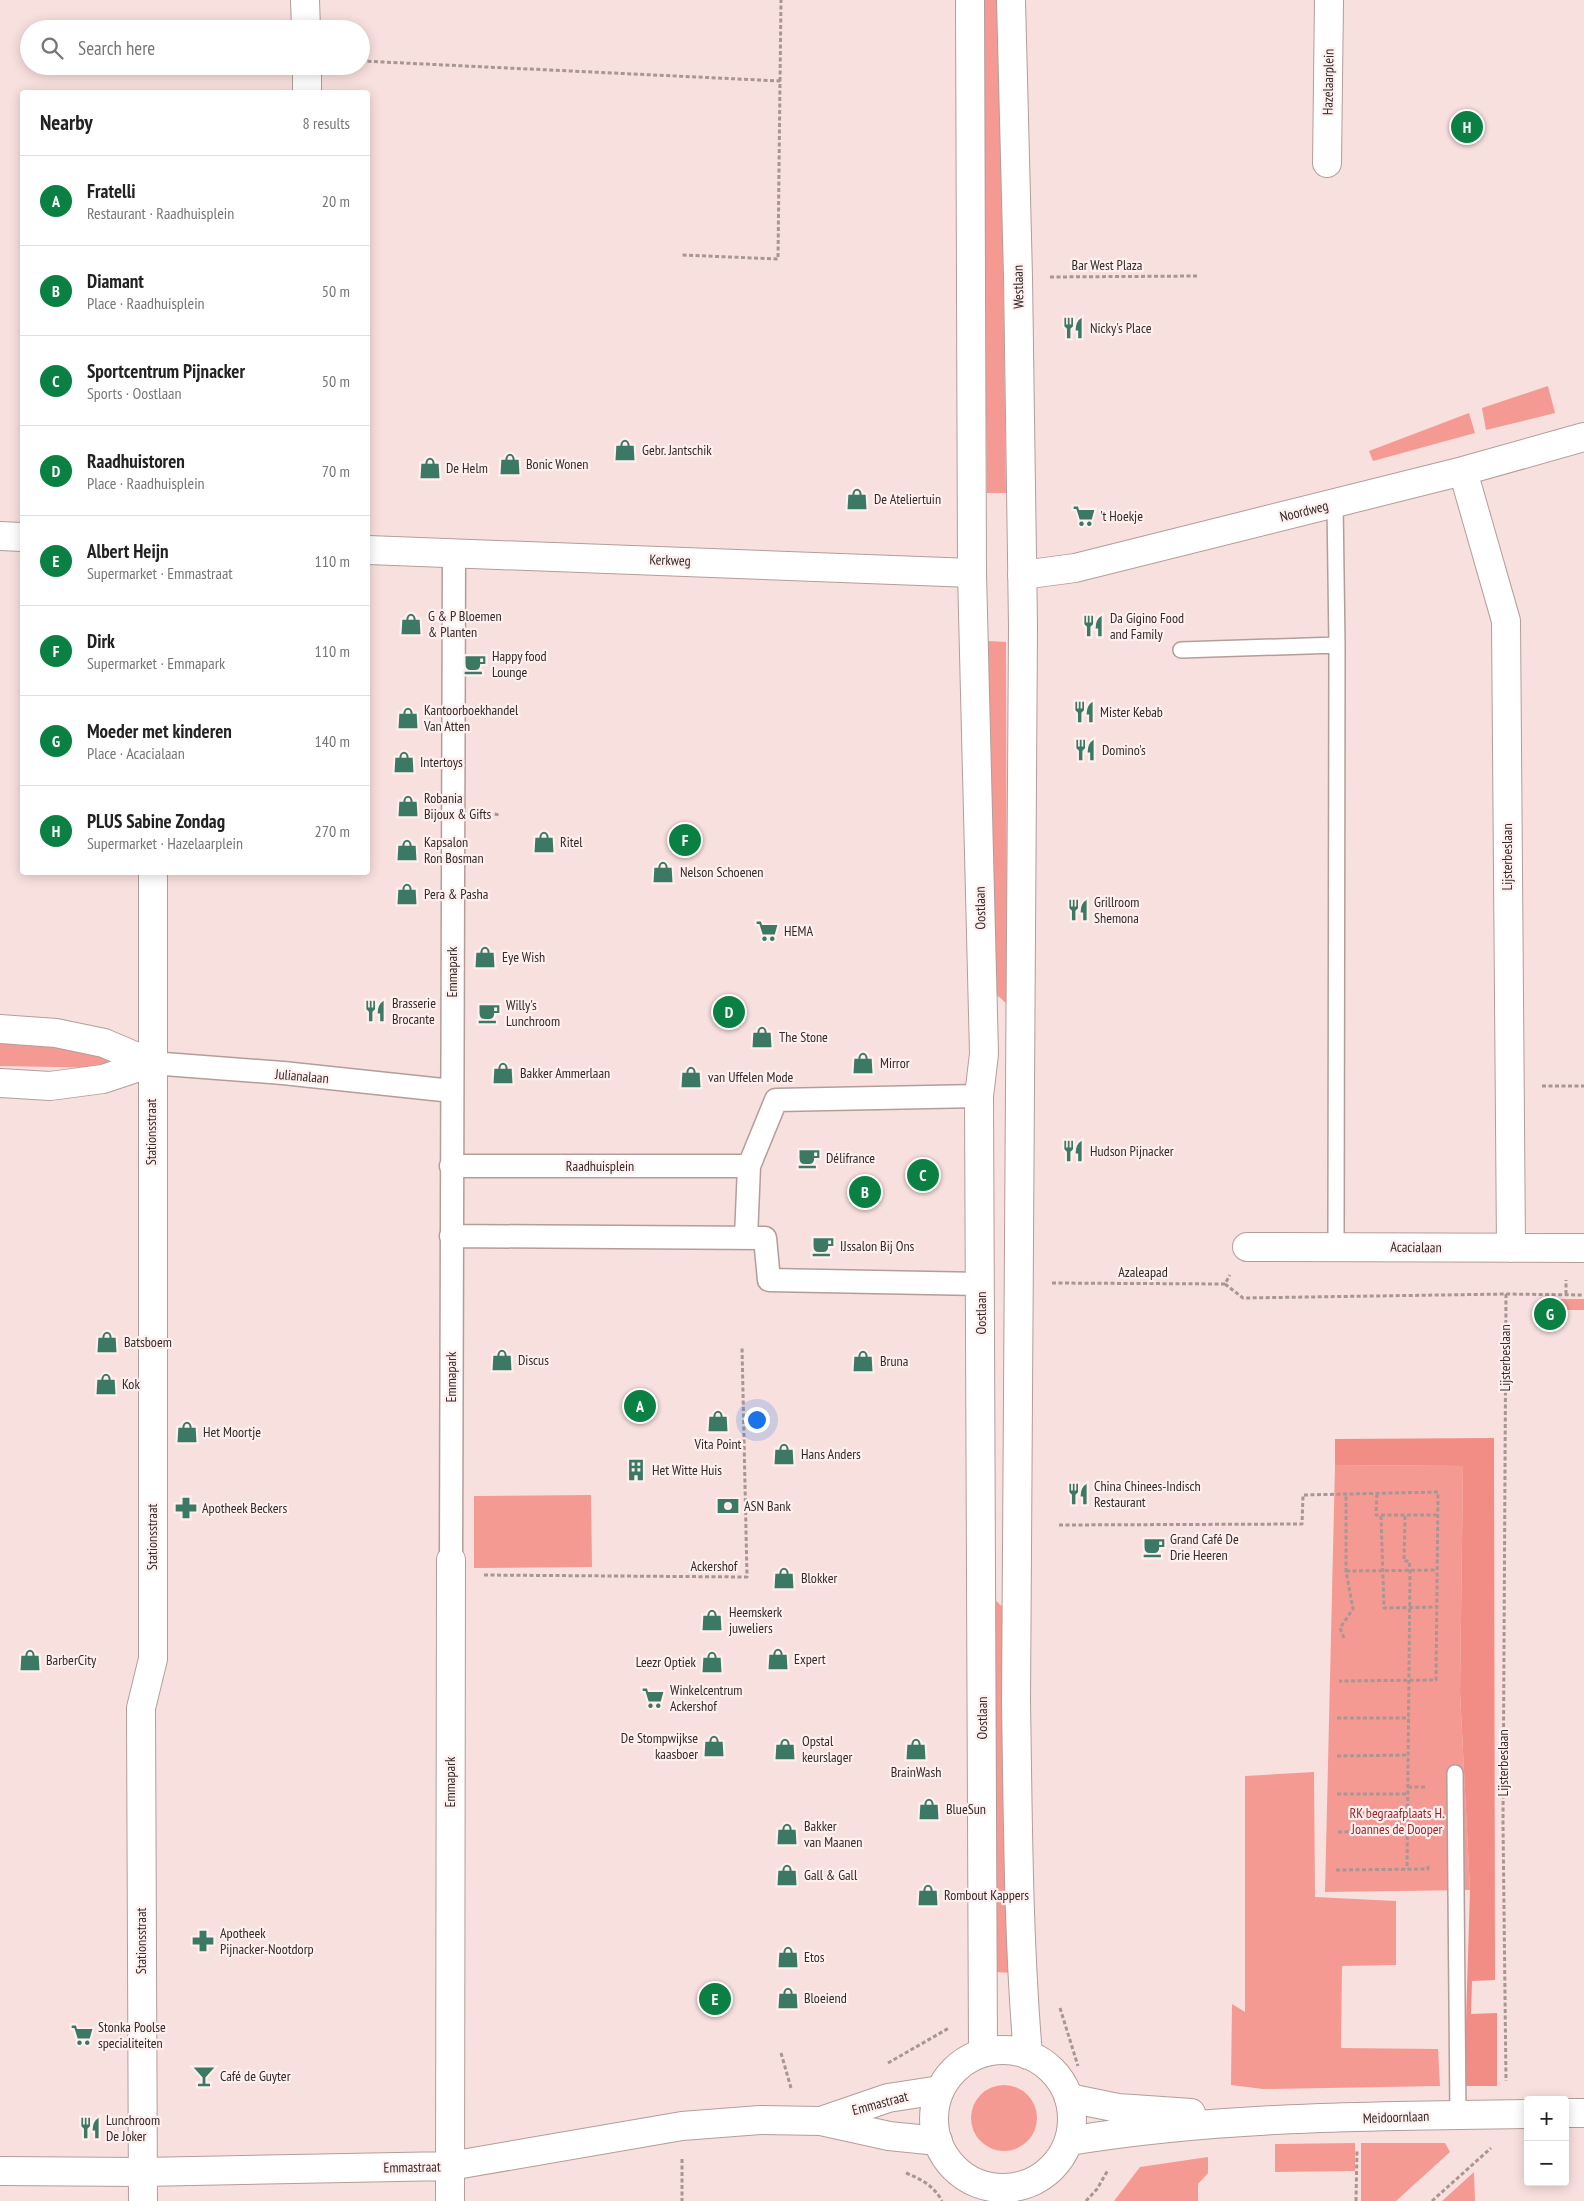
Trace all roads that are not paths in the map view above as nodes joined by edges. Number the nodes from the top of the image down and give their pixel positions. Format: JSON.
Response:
{"nodes":[{"id":1,"x":305,"y":0,"type":"edge"},
{"id":2,"x":970,"y":0,"type":"edge"},
{"id":3,"x":1012,"y":0,"type":"edge"},
{"id":4,"x":1329,"y":0,"type":"edge"},
{"id":5,"x":306,"y":20,"type":"edge"},
{"id":6,"x":306,"y":75,"type":"edge"},
{"id":7,"x":307,"y":90,"type":"edge"},
{"id":8,"x":1327,"y":163,"type":"dead end"},
{"id":9,"x":1584,"y":437,"type":"edge"},
{"id":10,"x":1463,"y":471,"type":"junction"},
{"id":11,"x":1335,"y":503,"type":"junction"},
{"id":12,"x":0,"y":536,"type":"edge"},
{"id":13,"x":20,"y":537,"type":"edge"},
{"id":14,"x":370,"y":550,"type":"edge"},
{"id":15,"x":454,"y":553,"type":"junction"},
{"id":16,"x":972,"y":572,"type":"junction"},
{"id":17,"x":1022,"y":575,"type":"junction"},
{"id":18,"x":1337,"y":646,"type":"junction"},
{"id":19,"x":1181,"y":650,"type":"dead end"},
{"id":20,"x":153,"y":875,"type":"edge"},
{"id":21,"x":0,"y":1030,"type":"edge"},
{"id":22,"x":151,"y":1064,"type":"junction"},
{"id":23,"x":0,"y":1083,"type":"edge"},
{"id":24,"x":452,"y":1091,"type":"junction"},
{"id":25,"x":979,"y":1096,"type":"junction"},
{"id":26,"x":452,"y":1166,"type":"junction"},
{"id":27,"x":749,"y":1166,"type":"junction"},
{"id":28,"x":451,"y":1236,"type":"junction"},
{"id":29,"x":746,"y":1238,"type":"junction"},
{"id":30,"x":1336,"y":1246,"type":"junction"},
{"id":31,"x":1247,"y":1247,"type":"road end"},
{"id":32,"x":1511,"y":1248,"type":"junction"},
{"id":33,"x":1584,"y":1248,"type":"edge"},
{"id":34,"x":981,"y":1284,"type":"junction"},
{"id":35,"x":451,"y":1568,"type":"joint"},
{"id":36,"x":1455,"y":1773,"type":"dead end"},
{"id":37,"x":983,"y":2053,"type":"junction"},
{"id":38,"x":1028,"y":2054,"type":"junction"},
{"id":39,"x":940,"y":2090,"type":"junction"},
{"id":40,"x":1069,"y":2098,"type":"junction"},
{"id":41,"x":1569,"y":2113,"type":"edge"},
{"id":42,"x":1584,"y":2113,"type":"edge"},
{"id":43,"x":1518,"y":2114,"type":"edge"},
{"id":44,"x":1458,"y":2115,"type":"junction"},
{"id":45,"x":821,"y":2121,"type":"junction"},
{"id":46,"x":1264,"y":2121,"type":"junction"},
{"id":47,"x":1069,"y":2140,"type":"junction"},
{"id":48,"x":938,"y":2141,"type":"junction"},
{"id":49,"x":450,"y":2166,"type":"junction"},
{"id":50,"x":0,"y":2171,"type":"edge"},
{"id":51,"x":142,"y":2172,"type":"junction"},
{"id":52,"x":1026,"y":2192,"type":"edge"},
{"id":53,"x":985,"y":2193,"type":"edge"},
{"id":54,"x":143,"y":2201,"type":"edge"},
{"id":55,"x":450,"y":2201,"type":"edge"}],
"edges":[{"from":1,"to":5,"type":"street"},
{"from":2,"to":16,"type":"street"},
{"from":3,"to":17,"type":"street","name":"Westlaan"},
{"from":4,"to":8,"type":"street","name":"Hazelaarplein"},
{"from":6,"to":7,"type":"street"},
{"from":9,"to":10,"type":"street","name":"Noordweg"},
{"from":10,"to":11,"type":"street","name":"Noordweg"},
{"from":10,"to":32,"type":"street","name":"Lijsterbeslaan"},
{"from":11,"to":17,"type":"street","name":"Noordweg"},
{"from":11,"to":18,"type":"lane"},
{"from":12,"to":13,"type":"street"},
{"from":14,"to":15,"type":"street","name":"Kerkweg"},
{"from":15,"to":16,"type":"street","name":"Kerkweg"},
{"from":15,"to":24,"type":"street","name":"Emmapark"},
{"from":16,"to":25,"type":"street","name":"Oostlaan"},
{"from":17,"to":38,"type":"street"},
{"from":18,"to":19,"type":"lane"},
{"from":18,"to":30,"type":"lane"},
{"from":20,"to":22,"type":"street","name":"Stationsstraat"},
{"from":21,"to":22,"type":"street","name":"Julianalaan"},
{"from":22,"to":23,"type":"street","name":"Julianalaan"},
{"from":22,"to":24,"type":"street","name":"Julianalaan"},
{"from":22,"to":51,"type":"street","name":"Stationsstraat"},
{"from":24,"to":26,"type":"street","name":"Emmapark"},
{"from":25,"to":27,"type":"street"},
{"from":25,"to":34,"type":"street","name":"Oostlaan"},
{"from":26,"to":27,"type":"street","name":"Raadhuisplein"},
{"from":26,"to":28,"type":"street","name":"Emmapark"},
{"from":27,"to":29,"type":"street"},
{"from":28,"to":29,"type":"street"},
{"from":28,"to":35,"type":"street","name":"Emmapark"},
{"from":29,"to":34,"type":"street"},
{"from":30,"to":31,"type":"street","name":"Acacialaan"},
{"from":30,"to":32,"type":"street","name":"Acacialaan"},
{"from":32,"to":33,"type":"street","name":"Acacialaan"},
{"from":34,"to":37,"type":"street","name":"Oostlaan"},
{"from":35,"to":49,"type":"street","name":"Emmapark"},
{"from":36,"to":44,"type":"lane"},
{"from":37,"to":38,"type":"street"},
{"from":37,"to":39,"type":"street"},
{"from":38,"to":40,"type":"street"},
{"from":39,"to":45,"type":"street","name":"Emmastraat"},
{"from":39,"to":48,"type":"street"},
{"from":40,"to":46,"type":"street","name":"Meidoornlaan"},
{"from":40,"to":47,"type":"street"},
{"from":41,"to":42,"type":"street"},
{"from":43,"to":44,"type":"street","name":"Meidoornlaan"},
{"from":44,"to":46,"type":"street","name":"Meidoornlaan"},
{"from":45,"to":48,"type":"street","name":"Emmastraat"},
{"from":45,"to":49,"type":"street","name":"Emmastraat"},
{"from":46,"to":47,"type":"street","name":"Meidoornlaan"},
{"from":47,"to":52,"type":"street"},
{"from":48,"to":53,"type":"street"},
{"from":49,"to":51,"type":"street","name":"Emmastraat"},
{"from":49,"to":55,"type":"street","name":"Emmapark"},
{"from":50,"to":51,"type":"street","name":"Emmastraat"},
{"from":51,"to":54,"type":"street","name":"Stationsstraat"},
{"from":52,"to":53,"type":"street"}]}
